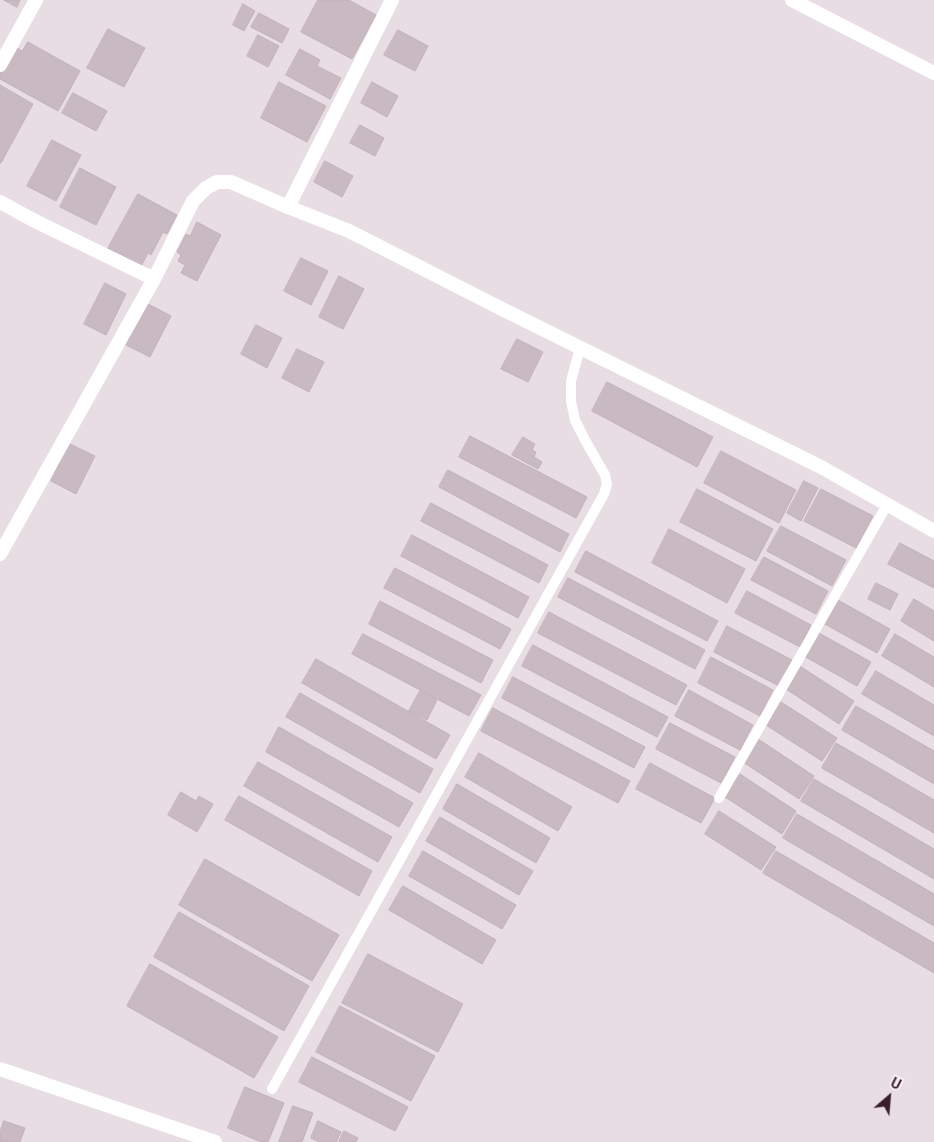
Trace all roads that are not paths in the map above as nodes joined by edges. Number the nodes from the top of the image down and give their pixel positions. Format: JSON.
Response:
{"nodes":[{"id":1,"x":36,"y":0,"type":"edge"},
{"id":2,"x":392,"y":0,"type":"edge"},
{"id":3,"x":792,"y":0,"type":"edge"},
{"id":4,"x":0,"y":66,"type":"edge"},
{"id":5,"x":934,"y":73,"type":"edge"},
{"id":6,"x":0,"y":202,"type":"edge"},
{"id":7,"x":288,"y":207,"type":"junction"},
{"id":8,"x":154,"y":279,"type":"junction"},
{"id":9,"x":580,"y":348,"type":"junction"},
{"id":10,"x":887,"y":505,"type":"junction"},
{"id":11,"x":934,"y":530,"type":"edge"},
{"id":12,"x":0,"y":554,"type":"edge"},
{"id":13,"x":719,"y":798,"type":"dead end"},
{"id":14,"x":0,"y":1069,"type":"edge"},
{"id":15,"x":272,"y":1089,"type":"dead end"},
{"id":16,"x":215,"y":1142,"type":"edge"}],
"edges":[{"from":1,"to":4,"type":"street"},
{"from":2,"to":7,"type":"street"},
{"from":3,"to":5,"type":"street"},
{"from":6,"to":8,"type":"street"},
{"from":7,"to":8,"type":"street"},
{"from":7,"to":9,"type":"street"},
{"from":8,"to":12,"type":"street"},
{"from":9,"to":10,"type":"street"},
{"from":9,"to":15,"type":"lane"},
{"from":10,"to":11,"type":"street"},
{"from":10,"to":13,"type":"lane"},
{"from":14,"to":16,"type":"street"}]}
